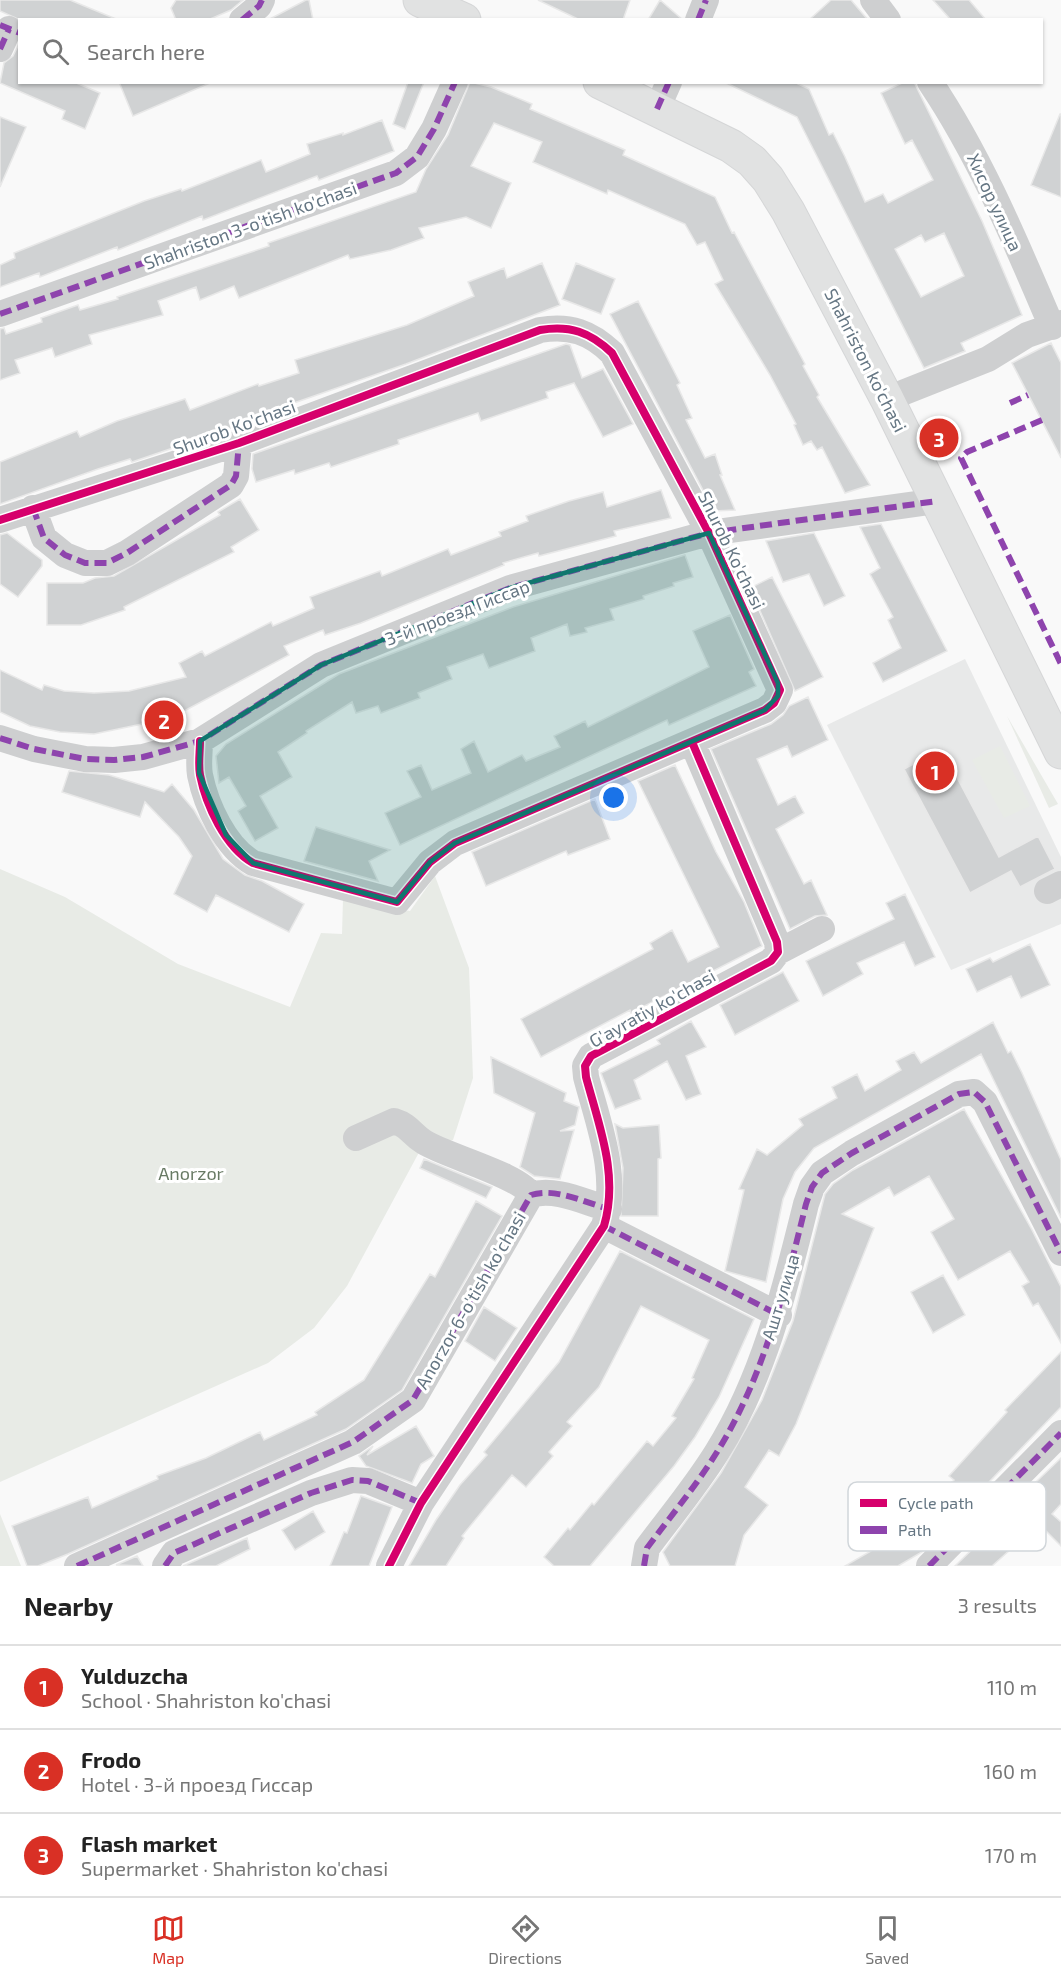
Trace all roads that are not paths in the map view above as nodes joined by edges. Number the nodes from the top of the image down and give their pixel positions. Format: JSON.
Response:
{"nodes":[{"id":1,"x":262,"y":0,"type":"edge"},
{"id":2,"x":420,"y":0,"type":"edge"},
{"id":3,"x":706,"y":0,"type":"edge"},
{"id":4,"x":873,"y":0,"type":"edge"},
{"id":5,"x":244,"y":18,"type":"edge"},
{"id":6,"x":460,"y":18,"type":"edge"},
{"id":7,"x":699,"y":18,"type":"edge"},
{"id":8,"x":886,"y":18,"type":"edge"},
{"id":9,"x":454,"y":84,"type":"edge"},
{"id":10,"x":609,"y":84,"type":"edge"},
{"id":11,"x":931,"y":84,"type":"edge"},
{"id":12,"x":663,"y":96,"type":"edge"},
{"id":13,"x":0,"y":314,"type":"edge"},
{"id":14,"x":1056,"y":325,"type":"edge"},
{"id":15,"x":887,"y":399,"type":"junction"},
{"id":16,"x":239,"y":443,"type":"junction"},
{"id":17,"x":937,"y":501,"type":"junction"},
{"id":18,"x":33,"y":508,"type":"junction"},
{"id":19,"x":0,"y":520,"type":"edge"},
{"id":20,"x":709,"y":533,"type":"junction"},
{"id":21,"x":0,"y":738,"type":"edge"},
{"id":22,"x":200,"y":741,"type":"junction"},
{"id":23,"x":692,"y":742,"type":"junction"},
{"id":24,"x":1061,"y":752,"type":"edge"},
{"id":25,"x":822,"y":929,"type":"dead end"},
{"id":26,"x":778,"y":952,"type":"junction"},
{"id":27,"x":356,"y":1138,"type":"dead end"},
{"id":28,"x":531,"y":1195,"type":"junction"},
{"id":29,"x":606,"y":1218,"type":"junction"},
{"id":30,"x":1060,"y":1248,"type":"edge"},
{"id":31,"x":779,"y":1315,"type":"junction"},
{"id":32,"x":1061,"y":1433,"type":"edge"},
{"id":33,"x":1012,"y":1482,"type":"edge"},
{"id":34,"x":421,"y":1503,"type":"junction"},
{"id":35,"x":944,"y":1551,"type":"edge"},
{"id":36,"x":77,"y":1566,"type":"edge"},
{"id":37,"x":165,"y":1566,"type":"edge"},
{"id":38,"x":389,"y":1566,"type":"edge"},
{"id":39,"x":644,"y":1566,"type":"edge"},
{"id":40,"x":929,"y":1566,"type":"edge"}],
"edges":[{"from":1,"to":5,"type":"street"},
{"from":2,"to":6,"type":"main road"},
{"from":3,"to":7,"type":"street"},
{"from":4,"to":8,"type":"street"},
{"from":9,"to":13,"type":"street","name":"Shahriston 3-o'tish ko'chasi"},
{"from":10,"to":12,"type":"main road","name":"Shahriston ko'chasi"},
{"from":11,"to":14,"type":"street","name":"Хисор улица"},
{"from":12,"to":15,"type":"main road","name":"Shahriston ko'chasi"},
{"from":14,"to":15,"type":"street","name":"Хисор улица"},
{"from":15,"to":17,"type":"main road","name":"Shahriston ko'chasi"},
{"from":16,"to":18,"type":"street","name":"Shurob Ko'chasi"},
{"from":16,"to":18,"type":"street"},
{"from":16,"to":20,"type":"street","name":"Shurob Ko'chasi"},
{"from":17,"to":20,"type":"street","name":"3-й проезд Гиссар"},
{"from":17,"to":24,"type":"main road","name":"Shahriston ko'chasi"},
{"from":18,"to":19,"type":"street","name":"Shurob Ko'chasi"},
{"from":20,"to":22,"type":"street","name":"3-й проезд Гиссар"},
{"from":20,"to":23,"type":"street","name":"Shurob Ko'chasi"},
{"from":21,"to":22,"type":"street","name":"3-й проезд Гиссар"},
{"from":22,"to":23,"type":"street","name":"Shurob Ko'chasi"},
{"from":23,"to":26,"type":"street"},
{"from":25,"to":26,"type":"street","name":"G'ayratiy ko'chasi"},
{"from":26,"to":29,"type":"street","name":"G'ayratiy ko'chasi"},
{"from":27,"to":28,"type":"street"},
{"from":28,"to":29,"type":"street","name":"Anorzor 6-o'tish ko'chasi"},
{"from":28,"to":36,"type":"street","name":"Anorzor 6-o'tish ko'chasi"},
{"from":29,"to":31,"type":"street","name":"Anorzor 6-o'tish ko'chasi"},
{"from":29,"to":34,"type":"street"},
{"from":30,"to":31,"type":"street","name":"Ашт улица"},
{"from":31,"to":39,"type":"street","name":"Ашт улица"},
{"from":32,"to":33,"type":"street"},
{"from":34,"to":37,"type":"street"},
{"from":34,"to":38,"type":"street"},
{"from":35,"to":40,"type":"street"}]}
